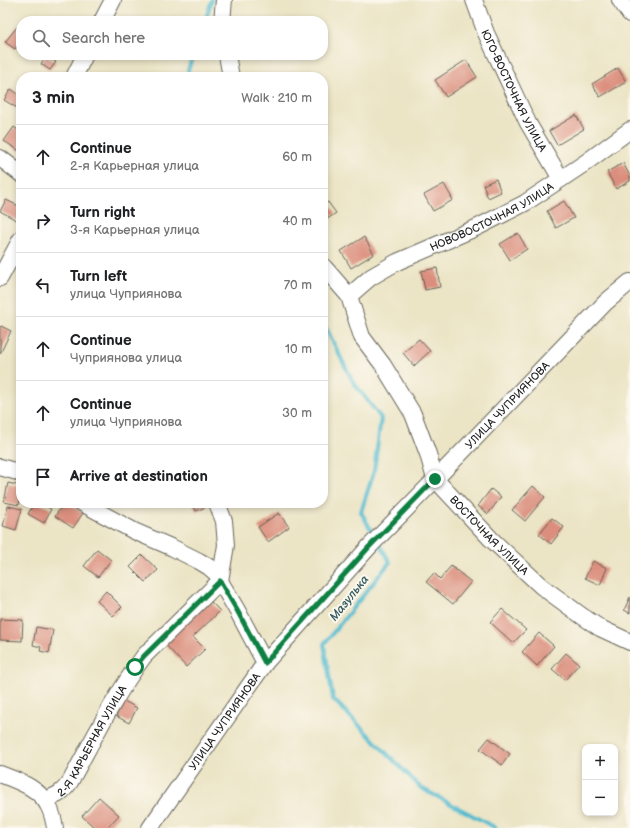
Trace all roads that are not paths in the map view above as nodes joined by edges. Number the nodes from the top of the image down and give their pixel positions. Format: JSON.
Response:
{"nodes":[{"id":1,"x":113,"y":0,"type":"edge"},
{"id":2,"x":224,"y":0,"type":"edge"},
{"id":3,"x":474,"y":0,"type":"edge"},
{"id":4,"x":620,"y":0,"type":"edge"},
{"id":5,"x":630,"y":14,"type":"edge"},
{"id":6,"x":105,"y":16,"type":"edge"},
{"id":7,"x":222,"y":16,"type":"edge"},
{"id":8,"x":82,"y":60,"type":"edge"},
{"id":9,"x":228,"y":60,"type":"edge"},
{"id":10,"x":76,"y":72,"type":"edge"},
{"id":11,"x":230,"y":72,"type":"edge"},
{"id":12,"x":630,"y":130,"type":"edge"},
{"id":13,"x":0,"y":158,"type":"edge"},
{"id":14,"x":16,"y":170,"type":"edge"},
{"id":15,"x":561,"y":179,"type":"junction"},
{"id":16,"x":16,"y":249,"type":"edge"},
{"id":17,"x":328,"y":272,"type":"edge"},
{"id":18,"x":0,"y":278,"type":"edge"},
{"id":19,"x":630,"y":282,"type":"edge"},
{"id":20,"x":349,"y":296,"type":"junction"},
{"id":21,"x":0,"y":467,"type":"edge"},
{"id":22,"x":16,"y":472,"type":"edge"},
{"id":23,"x":435,"y":479,"type":"junction"},
{"id":24,"x":91,"y":508,"type":"edge"},
{"id":25,"x":219,"y":508,"type":"edge"},
{"id":26,"x":220,"y":581,"type":"junction"},
{"id":27,"x":630,"y":642,"type":"edge"},
{"id":28,"x":265,"y":663,"type":"junction"},
{"id":29,"x":0,"y":774,"type":"edge"},
{"id":30,"x":45,"y":800,"type":"junction"},
{"id":31,"x":56,"y":828,"type":"edge"},
{"id":32,"x":150,"y":828,"type":"edge"}],
"edges":[{"from":1,"to":6,"type":"street"},
{"from":2,"to":7,"type":"street"},
{"from":3,"to":15,"type":"street","name":"ЮГО-ВОСТОЧНАЯ УЛИЦА"},
{"from":4,"to":5,"type":"street"},
{"from":8,"to":10,"type":"street"},
{"from":9,"to":11,"type":"street"},
{"from":12,"to":15,"type":"street","name":"НОВОВОСТОЧНАЯ УЛИЦА"},
{"from":13,"to":14,"type":"street"},
{"from":15,"to":20,"type":"street","name":"НОВОВОСТОЧНАЯ УЛИЦА"},
{"from":16,"to":18,"type":"street"},
{"from":17,"to":20,"type":"street","name":"ВОСТОЧНАЯ УЛИЦА"},
{"from":19,"to":23,"type":"street","name":"УЛИЦА ЧУПРИЯНОВА"},
{"from":20,"to":23,"type":"street","name":"ВОСТОЧНАЯ УЛИЦА"},
{"from":21,"to":22,"type":"street"},
{"from":23,"to":27,"type":"street","name":"ВОСТОЧНАЯ УЛИЦА"},
{"from":23,"to":28,"type":"street","name":"УЛИЦА ЧУПРИЯНОВА"},
{"from":24,"to":26,"type":"street"},
{"from":25,"to":26,"type":"street"},
{"from":26,"to":28,"type":"street"},
{"from":26,"to":30,"type":"street","name":"2-Я КАРЬЕРНАЯ УЛИЦА"},
{"from":28,"to":32,"type":"street","name":"УЛИЦА ЧУПРИЯНОВА"},
{"from":29,"to":30,"type":"street"},
{"from":30,"to":31,"type":"street"}]}
